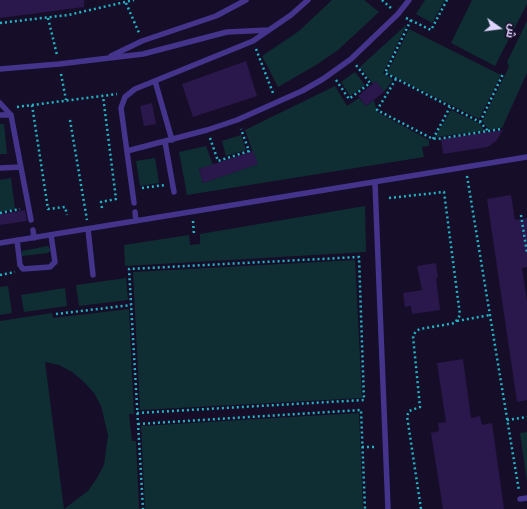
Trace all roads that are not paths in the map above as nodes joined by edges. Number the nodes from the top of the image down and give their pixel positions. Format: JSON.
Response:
{"nodes":[{"id":1,"x":246,"y":0,"type":"edge"},
{"id":2,"x":308,"y":0,"type":"edge"},
{"id":3,"x":409,"y":0,"type":"edge"},
{"id":4,"x":269,"y":30,"type":"junction"},
{"id":5,"x":109,"y":57,"type":"junction"},
{"id":6,"x":0,"y":69,"type":"edge"},
{"id":7,"x":155,"y":81,"type":"junction"},
{"id":8,"x":0,"y":103,"type":"edge"},
{"id":9,"x":0,"y":115,"type":"edge"},
{"id":10,"x":11,"y":115,"type":"junction"},
{"id":11,"x":172,"y":140,"type":"junction"},
{"id":12,"x":165,"y":142,"type":"junction"},
{"id":13,"x":127,"y":151,"type":"junction"},
{"id":14,"x":527,"y":158,"type":"edge"},
{"id":15,"x":22,"y":167,"type":"junction"},
{"id":16,"x":0,"y":168,"type":"edge"},
{"id":17,"x":375,"y":183,"type":"junction"},
{"id":18,"x":174,"y":192,"type":"dead end"},
{"id":19,"x":134,"y":203,"type":"dead end"},
{"id":20,"x":135,"y":212,"type":"dead end"},
{"id":21,"x":31,"y":220,"type":"dead end"},
{"id":22,"x":136,"y":221,"type":"junction"},
{"id":23,"x":88,"y":229,"type":"junction"},
{"id":24,"x":33,"y":230,"type":"dead end"},
{"id":25,"x":51,"y":235,"type":"junction"},
{"id":26,"x":34,"y":238,"type":"junction"},
{"id":27,"x":17,"y":240,"type":"junction"},
{"id":28,"x":0,"y":243,"type":"edge"},
{"id":29,"x":93,"y":275,"type":"dead end"},
{"id":30,"x":527,"y":498,"type":"edge"},
{"id":31,"x":520,"y":499,"type":"road end"},
{"id":32,"x":388,"y":509,"type":"edge"}],
"edges":[{"from":1,"to":5,"type":"lane"},
{"from":2,"to":4,"type":"lane"},
{"from":3,"to":11,"type":"lane"},
{"from":4,"to":5,"type":"lane"},
{"from":4,"to":7,"type":"lane"},
{"from":5,"to":6,"type":"lane"},
{"from":7,"to":11,"type":"lane"},
{"from":7,"to":13,"type":"lane"},
{"from":8,"to":10,"type":"lane"},
{"from":9,"to":10,"type":"lane"},
{"from":10,"to":15,"type":"lane"},
{"from":11,"to":12,"type":"lane"},
{"from":12,"to":13,"type":"lane"},
{"from":12,"to":18,"type":"lane"},
{"from":13,"to":19,"type":"lane"},
{"from":14,"to":17,"type":"lane"},
{"from":15,"to":16,"type":"lane"},
{"from":15,"to":21,"type":"lane"},
{"from":17,"to":22,"type":"lane"},
{"from":17,"to":32,"type":"lane"},
{"from":20,"to":22,"type":"lane"},
{"from":22,"to":23,"type":"lane"},
{"from":23,"to":25,"type":"lane"},
{"from":23,"to":29,"type":"lane"},
{"from":24,"to":26,"type":"lane"},
{"from":25,"to":26,"type":"lane"},
{"from":25,"to":27,"type":"lane"},
{"from":26,"to":27,"type":"lane"},
{"from":27,"to":28,"type":"lane"},
{"from":30,"to":31,"type":"lane"}]}
